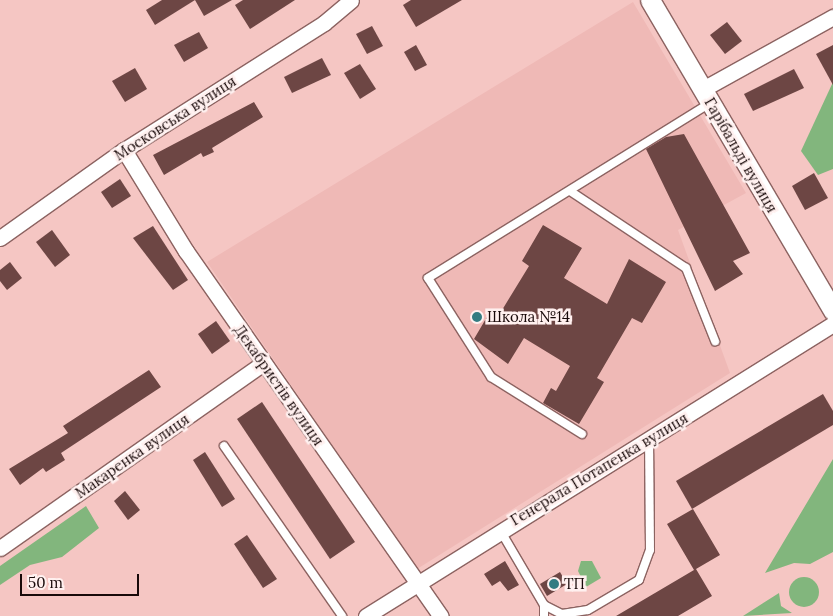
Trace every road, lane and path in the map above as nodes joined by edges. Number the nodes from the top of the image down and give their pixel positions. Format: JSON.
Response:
{"nodes":[{"id":1,"x":351,"y":0,"type":"edge"},
{"id":2,"x":650,"y":0,"type":"edge"},
{"id":3,"x":833,"y":17,"type":"edge"},
{"id":4,"x":706,"y":96,"type":"junction"},
{"id":5,"x":124,"y":150,"type":"junction"},
{"id":6,"x":570,"y":191,"type":"junction"},
{"id":7,"x":0,"y":238,"type":"edge"},
{"id":8,"x":833,"y":311,"type":"edge"},
{"id":9,"x":833,"y":324,"type":"edge"},
{"id":10,"x":715,"y":341,"type":"dead end"},
{"id":11,"x":263,"y":363,"type":"junction"},
{"id":12,"x":582,"y":434,"type":"dead end"},
{"id":13,"x":649,"y":440,"type":"junction"},
{"id":14,"x":224,"y":446,"type":"dead end"},
{"id":15,"x":500,"y":530,"type":"junction"},
{"id":16,"x":0,"y":548,"type":"edge"},
{"id":17,"x":418,"y":581,"type":"junction"},
{"id":18,"x":544,"y":605,"type":"junction"},
{"id":19,"x":342,"y":616,"type":"edge"},
{"id":20,"x":366,"y":616,"type":"edge"},
{"id":21,"x":441,"y":616,"type":"edge"},
{"id":22,"x":544,"y":616,"type":"edge"}],
"edges":[{"from":1,"to":5,"type":"street","name":"Московська вулиця"},
{"from":2,"to":4,"type":"street","name":"Гарібальді вулиця"},
{"from":3,"to":4,"type":"street"},
{"from":4,"to":6,"type":"lane"},
{"from":4,"to":8,"type":"street","name":"Гарібальді вулиця"},
{"from":5,"to":7,"type":"street","name":"Московська вулиця"},
{"from":5,"to":11,"type":"street","name":"Декабристів вулиця"},
{"from":6,"to":10,"type":"lane"},
{"from":6,"to":12,"type":"lane"},
{"from":9,"to":13,"type":"street","name":"Генерала Потапенка вулиця"},
{"from":11,"to":16,"type":"street","name":"Макаренка вулиця"},
{"from":11,"to":17,"type":"street","name":"Декабристів вулиця"},
{"from":13,"to":15,"type":"street","name":"Генерала Потапенка вулиця"},
{"from":13,"to":18,"type":"lane"},
{"from":14,"to":19,"type":"lane"},
{"from":15,"to":17,"type":"street","name":"Генерала Потапенка вулиця"},
{"from":15,"to":18,"type":"lane"},
{"from":17,"to":20,"type":"street","name":"Генерала Потапенка вулиця"},
{"from":17,"to":21,"type":"street","name":"Декабристів вулиця"},
{"from":18,"to":22,"type":"lane"}]}
